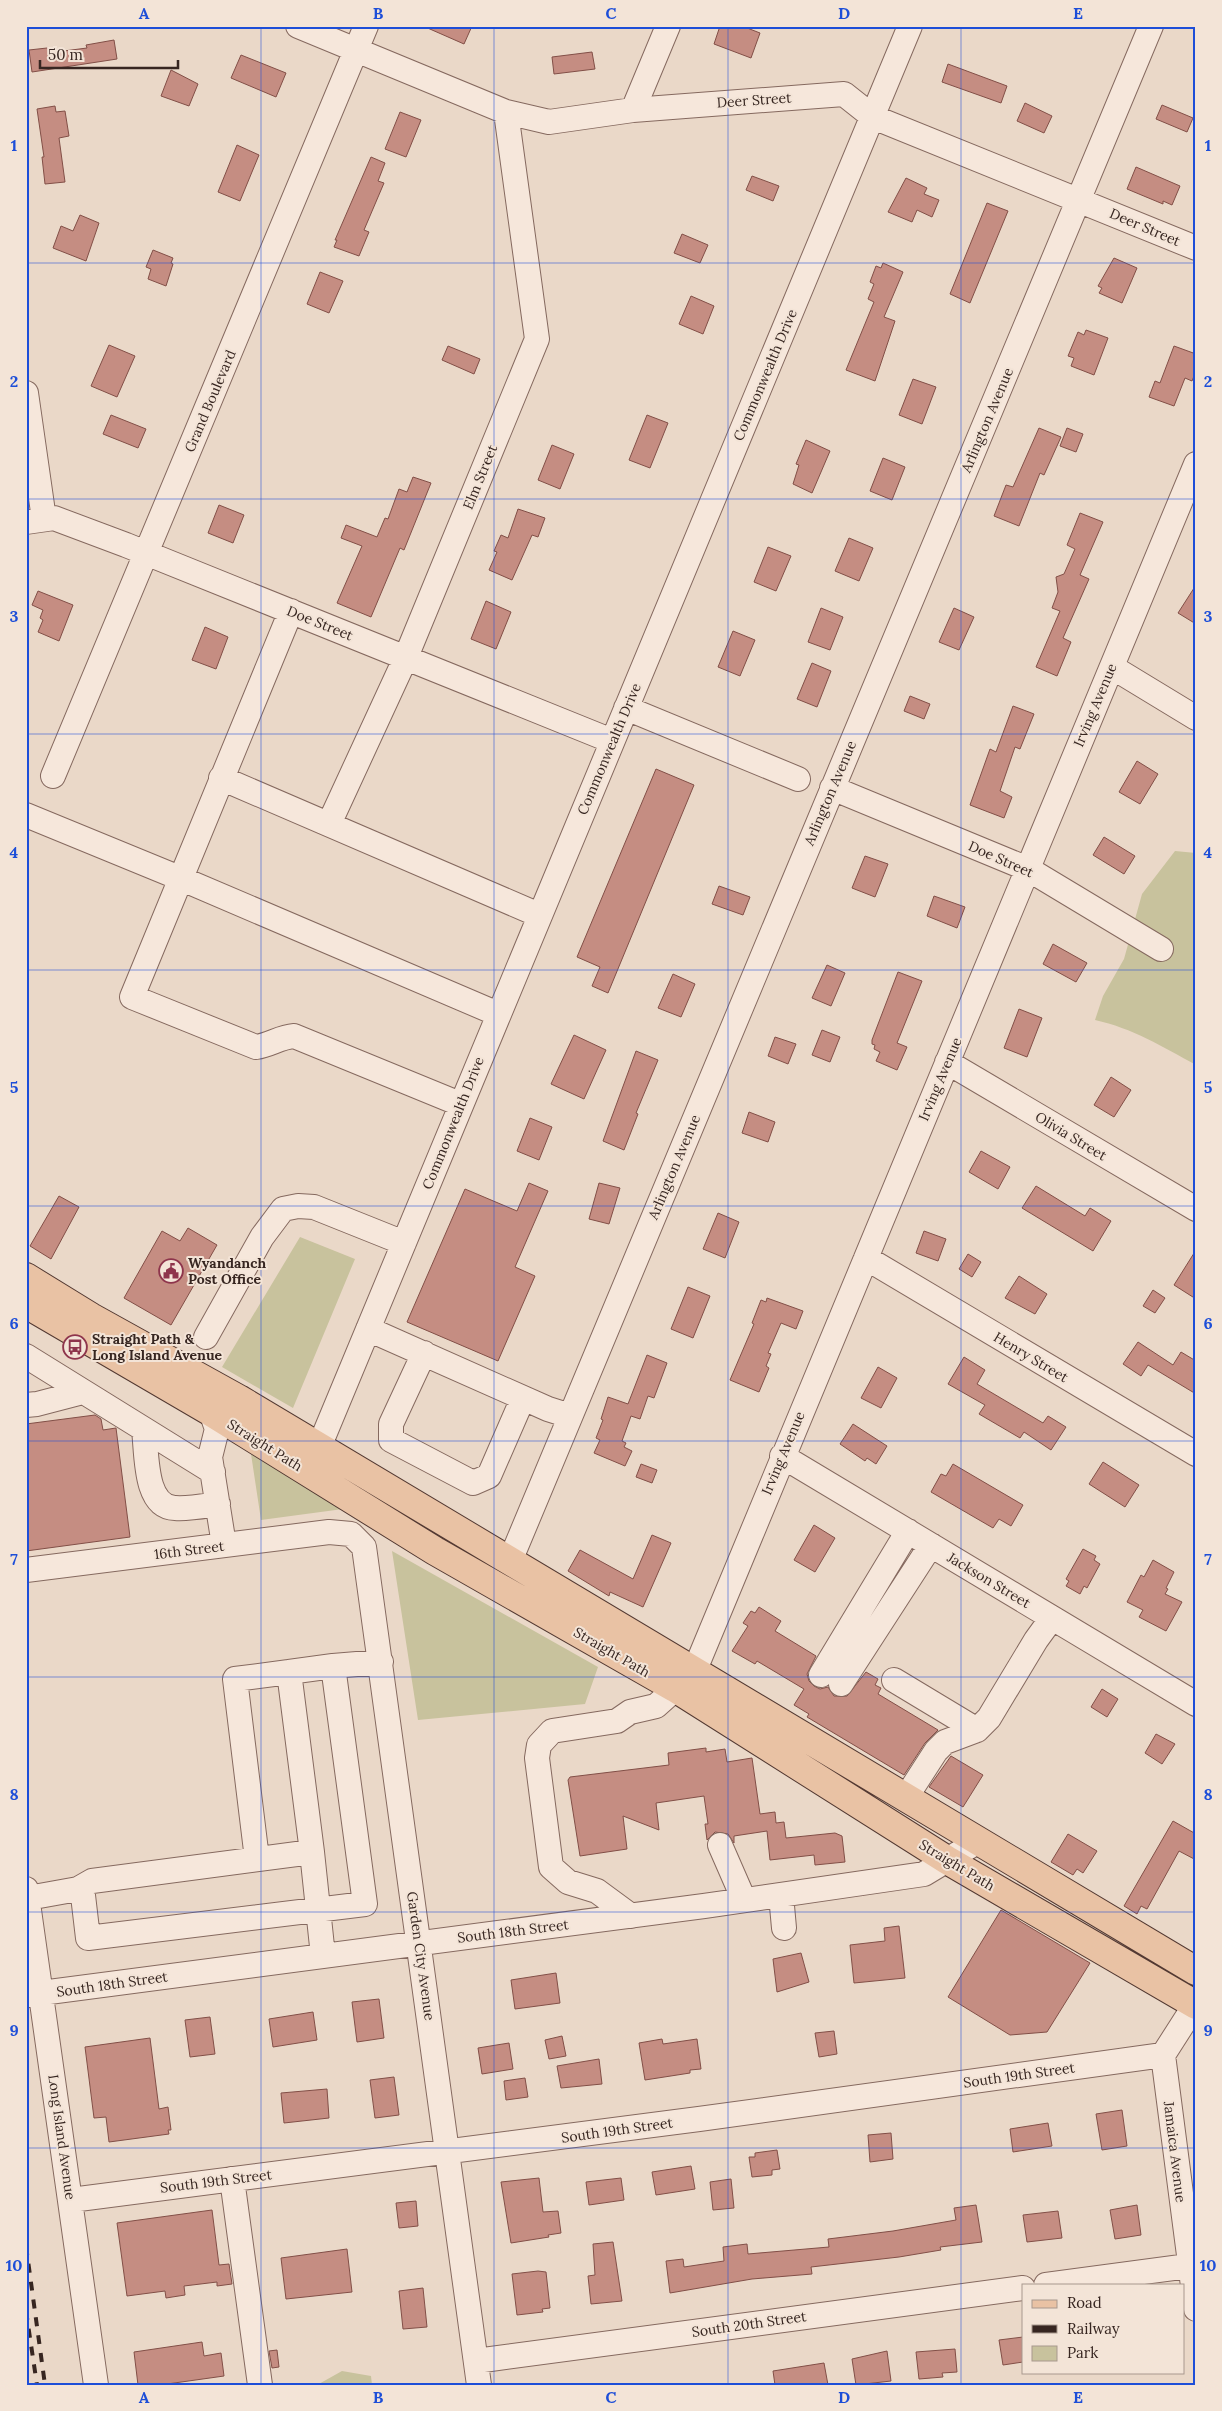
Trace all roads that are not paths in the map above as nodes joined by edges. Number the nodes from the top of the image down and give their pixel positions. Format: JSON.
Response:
{"nodes":[{"id":1,"x":298,"y":26,"type":"edge"},
{"id":2,"x":366,"y":26,"type":"edge"},
{"id":3,"x":668,"y":26,"type":"edge"},
{"id":4,"x":910,"y":26,"type":"edge"},
{"id":5,"x":1151,"y":26,"type":"edge"},
{"id":6,"x":356,"y":50,"type":"junction"},
{"id":7,"x":633,"y":110,"type":"junction"},
{"id":8,"x":506,"y":112,"type":"junction"},
{"id":9,"x":873,"y":117,"type":"junction"},
{"id":10,"x":1079,"y":199,"type":"junction"},
{"id":11,"x":1196,"y":248,"type":"edge"},
{"id":12,"x":26,"y":393,"type":"edge"},
{"id":13,"x":1196,"y":464,"type":"edge"},
{"id":14,"x":35,"y":520,"type":"edge"},
{"id":15,"x":146,"y":553,"type":"junction"},
{"id":16,"x":292,"y":611,"type":"junction"},
{"id":17,"x":406,"y":657,"type":"junction"},
{"id":18,"x":1112,"y":666,"type":"junction"},
{"id":19,"x":626,"y":708,"type":"junction"},
{"id":20,"x":1196,"y":718,"type":"edge"},
{"id":21,"x":612,"y":741,"type":"junction"},
{"id":22,"x":52,"y":776,"type":"dead end"},
{"id":23,"x":221,"y":778,"type":"junction"},
{"id":24,"x":798,"y":779,"type":"dead end"},
{"id":25,"x":832,"y":788,"type":"junction"},
{"id":26,"x":26,"y":815,"type":"edge"},
{"id":27,"x":328,"y":824,"type":"junction"},
{"id":28,"x":1028,"y":869,"type":"junction"},
{"id":29,"x":182,"y":879,"type":"junction"},
{"id":30,"x":540,"y":915,"type":"junction"},
{"id":31,"x":1161,"y":949,"type":"dead end"},
{"id":32,"x":498,"y":1014,"type":"junction"},
{"id":33,"x":947,"y":1062,"type":"junction"},
{"id":34,"x":460,"y":1104,"type":"junction"},
{"id":35,"x":1196,"y":1209,"type":"edge"},
{"id":36,"x":404,"y":1243,"type":"junction"},
{"id":37,"x":866,"y":1258,"type":"junction"},
{"id":38,"x":26,"y":1277,"type":"edge"},
{"id":39,"x":26,"y":1304,"type":"edge"},
{"id":40,"x":368,"y":1328,"type":"junction"},
{"id":41,"x":206,"y":1337,"type":"dead end"},
{"id":42,"x":424,"y":1353,"type":"junction"},
{"id":43,"x":26,"y":1356,"type":"edge"},
{"id":44,"x":83,"y":1392,"type":"junction"},
{"id":45,"x":523,"y":1398,"type":"junction"},
{"id":46,"x":26,"y":1404,"type":"edge"},
{"id":47,"x":211,"y":1412,"type":"junction"},
{"id":48,"x":570,"y":1416,"type":"junction"},
{"id":49,"x":144,"y":1430,"type":"junction"},
{"id":50,"x":250,"y":1436,"type":"junction"},
{"id":51,"x":319,"y":1447,"type":"junction"},
{"id":52,"x":1196,"y":1454,"type":"edge"},
{"id":53,"x":782,"y":1456,"type":"junction"},
{"id":54,"x":211,"y":1465,"type":"junction"},
{"id":55,"x":308,"y":1472,"type":"junction"},
{"id":56,"x":218,"y":1504,"type":"junction"},
{"id":57,"x":908,"y":1531,"type":"junction"},
{"id":58,"x":351,"y":1534,"type":"joint"},
{"id":59,"x":224,"y":1545,"type":"junction"},
{"id":60,"x":931,"y":1545,"type":"junction"},
{"id":61,"x":510,"y":1560,"type":"junction"},
{"id":62,"x":26,"y":1570,"type":"edge"},
{"id":63,"x":1052,"y":1618,"type":"junction"},
{"id":64,"x":381,"y":1662,"type":"junction"},
{"id":65,"x":333,"y":1666,"type":"junction"},
{"id":66,"x":288,"y":1672,"type":"junction"},
{"id":67,"x":684,"y":1680,"type":"junction"},
{"id":68,"x":894,"y":1680,"type":"dead end"},
{"id":69,"x":1196,"y":1704,"type":"edge"},
{"id":70,"x":983,"y":1724,"type":"junction"},
{"id":71,"x":905,"y":1799,"type":"junction"},
{"id":72,"x":977,"y":1842,"type":"junction"},
{"id":73,"x":720,"y":1845,"type":"dead end"},
{"id":74,"x":312,"y":1852,"type":"junction"},
{"id":75,"x":257,"y":1859,"type":"junction"},
{"id":76,"x":947,"y":1860,"type":"junction"},
{"id":77,"x":82,"y":1887,"type":"junction"},
{"id":78,"x":27,"y":1893,"type":"edge"},
{"id":79,"x":781,"y":1895,"type":"junction"},
{"id":80,"x":744,"y":1900,"type":"junction"},
{"id":81,"x":318,"y":1910,"type":"junction"},
{"id":82,"x":631,"y":1916,"type":"junction"},
{"id":83,"x":784,"y":1928,"type":"dead end"},
{"id":84,"x":420,"y":1944,"type":"junction"},
{"id":85,"x":323,"y":1956,"type":"junction"},
{"id":86,"x":1196,"y":1971,"type":"edge"},
{"id":87,"x":34,"y":1994,"type":"edge"},
{"id":88,"x":1195,"y":2005,"type":"edge"},
{"id":89,"x":1163,"y":2055,"type":"junction"},
{"id":90,"x":448,"y":2152,"type":"junction"},
{"id":91,"x":232,"y":2179,"type":"junction"},
{"id":92,"x":71,"y":2200,"type":"junction"},
{"id":93,"x":1193,"y":2265,"type":"edge"},
{"id":94,"x":1053,"y":2284,"type":"edge"},
{"id":95,"x":1022,"y":2288,"type":"edge"},
{"id":96,"x":1196,"y":2308,"type":"edge"},
{"id":97,"x":476,"y":2360,"type":"junction"},
{"id":98,"x":96,"y":2385,"type":"edge"},
{"id":99,"x":260,"y":2385,"type":"edge"},
{"id":100,"x":479,"y":2385,"type":"edge"}],
"edges":[{"from":1,"to":6,"type":"street","name":"Deer Street"},
{"from":2,"to":6,"type":"street","name":"Grand Boulevard"},
{"from":3,"to":7,"type":"street"},
{"from":4,"to":9,"type":"street","name":"Commonwealth Drive"},
{"from":5,"to":10,"type":"street","name":"Arlington Avenue"},
{"from":6,"to":8,"type":"street","name":"Deer Street"},
{"from":6,"to":15,"type":"street","name":"Grand Boulevard"},
{"from":7,"to":8,"type":"street","name":"Deer Street"},
{"from":7,"to":9,"type":"street","name":"Deer Street"},
{"from":8,"to":17,"type":"street","name":"Elm Street"},
{"from":9,"to":10,"type":"street","name":"Deer Street"},
{"from":9,"to":19,"type":"street","name":"Commonwealth Drive"},
{"from":10,"to":11,"type":"street","name":"Deer Street"},
{"from":10,"to":25,"type":"street","name":"Arlington Avenue"},
{"from":12,"to":14,"type":"street"},
{"from":13,"to":18,"type":"street","name":"Irving Avenue"},
{"from":14,"to":15,"type":"street","name":"Doe Street"},
{"from":15,"to":16,"type":"street","name":"Doe Street"},
{"from":15,"to":22,"type":"street","name":"Grand Boulevard"},
{"from":16,"to":17,"type":"street","name":"Doe Street"},
{"from":16,"to":23,"type":"street"},
{"from":17,"to":21,"type":"street","name":"Doe Street"},
{"from":17,"to":27,"type":"street","name":"Elm Street"},
{"from":18,"to":20,"type":"street"},
{"from":18,"to":28,"type":"street","name":"Irving Avenue"},
{"from":19,"to":21,"type":"street","name":"Commonwealth Drive"},
{"from":19,"to":24,"type":"street"},
{"from":21,"to":30,"type":"street","name":"Commonwealth Drive"},
{"from":23,"to":27,"type":"street"},
{"from":23,"to":29,"type":"street"},
{"from":25,"to":28,"type":"street","name":"Doe Street"},
{"from":25,"to":48,"type":"street","name":"Arlington Avenue"},
{"from":26,"to":29,"type":"street"},
{"from":27,"to":30,"type":"street"},
{"from":28,"to":31,"type":"street","name":"Doe Street"},
{"from":28,"to":33,"type":"street","name":"Irving Avenue"},
{"from":29,"to":32,"type":"street"},
{"from":29,"to":34,"type":"street"},
{"from":30,"to":32,"type":"street","name":"Commonwealth Drive"},
{"from":32,"to":34,"type":"street","name":"Commonwealth Drive"},
{"from":33,"to":35,"type":"street","name":"Olivia Street"},
{"from":33,"to":37,"type":"street","name":"Irving Avenue"},
{"from":34,"to":36,"type":"street","name":"Commonwealth Drive"},
{"from":36,"to":40,"type":"street","name":"Commonwealth Drive"},
{"from":36,"to":41,"type":"street"},
{"from":37,"to":52,"type":"street","name":"Henry Street"},
{"from":37,"to":53,"type":"street","name":"Irving Avenue"},
{"from":38,"to":51,"type":"main road","name":"Straight Path"},
{"from":39,"to":47,"type":"main road","name":"Straight Path"},
{"from":40,"to":42,"type":"street"},
{"from":40,"to":51,"type":"street","name":"Commonwealth Drive"},
{"from":42,"to":45,"type":"street"},
{"from":42,"to":45,"type":"street"},
{"from":43,"to":44,"type":"street"},
{"from":44,"to":46,"type":"street"},
{"from":44,"to":49,"type":"street"},
{"from":45,"to":48,"type":"street"},
{"from":47,"to":50,"type":"main road","name":"Straight Path"},
{"from":47,"to":54,"type":"street"},
{"from":48,"to":61,"type":"street","name":"Arlington Avenue"},
{"from":49,"to":54,"type":"street"},
{"from":49,"to":56,"type":"street"},
{"from":50,"to":54,"type":"street"},
{"from":50,"to":55,"type":"main road","name":"Straight Path"},
{"from":51,"to":55,"type":"street","name":"Commonwealth Drive"},
{"from":51,"to":61,"type":"main road","name":"Straight Path"},
{"from":53,"to":57,"type":"street","name":"Jackson Street"},
{"from":53,"to":67,"type":"street","name":"Irving Avenue"},
{"from":54,"to":56,"type":"street"},
{"from":55,"to":67,"type":"main road","name":"Straight Path"},
{"from":56,"to":59,"type":"street"},
{"from":57,"to":60,"type":"street","name":"Jackson Street"},
{"from":57,"to":60,"type":"street"},
{"from":58,"to":59,"type":"street","name":"16th Street"},
{"from":58,"to":64,"type":"street","name":"Garden City Avenue"},
{"from":59,"to":62,"type":"street","name":"16th Street"},
{"from":60,"to":63,"type":"street","name":"Jackson Street"},
{"from":61,"to":67,"type":"main road","name":"Straight Path"},
{"from":63,"to":69,"type":"street","name":"Jackson Street"},
{"from":63,"to":70,"type":"street"},
{"from":64,"to":65,"type":"street"},
{"from":64,"to":84,"type":"street","name":"Garden City Avenue"},
{"from":65,"to":66,"type":"street"},
{"from":65,"to":81,"type":"street"},
{"from":66,"to":74,"type":"street"},
{"from":66,"to":75,"type":"street"},
{"from":67,"to":71,"type":"main road","name":"Straight Path"},
{"from":67,"to":76,"type":"main road","name":"Straight Path"},
{"from":67,"to":82,"type":"street"},
{"from":68,"to":70,"type":"street"},
{"from":70,"to":71,"type":"street"},
{"from":71,"to":72,"type":"main road","name":"Straight Path"},
{"from":72,"to":76,"type":"street","name":"South 18th Street"},
{"from":72,"to":86,"type":"main road","name":"Straight Path"},
{"from":73,"to":80,"type":"street"},
{"from":74,"to":75,"type":"street"},
{"from":74,"to":81,"type":"street"},
{"from":75,"to":77,"type":"street"},
{"from":76,"to":79,"type":"street","name":"South 18th Street"},
{"from":76,"to":88,"type":"main road","name":"Straight Path"},
{"from":77,"to":78,"type":"street"},
{"from":77,"to":81,"type":"street"},
{"from":78,"to":87,"type":"street","name":"Long Island Avenue"},
{"from":79,"to":80,"type":"street","name":"South 18th Street"},
{"from":79,"to":83,"type":"street"},
{"from":80,"to":82,"type":"street","name":"South 18th Street"},
{"from":81,"to":85,"type":"street"},
{"from":82,"to":84,"type":"street","name":"South 18th Street"},
{"from":84,"to":85,"type":"street","name":"South 18th Street"},
{"from":84,"to":90,"type":"street","name":"Garden City Avenue"},
{"from":85,"to":87,"type":"street","name":"South 18th Street"},
{"from":87,"to":92,"type":"street","name":"Long Island Avenue"},
{"from":88,"to":89,"type":"street"},
{"from":89,"to":90,"type":"street","name":"South 19th Street"},
{"from":89,"to":93,"type":"street","name":"Jamaica Avenue"},
{"from":90,"to":91,"type":"street","name":"South 19th Street"},
{"from":90,"to":97,"type":"street","name":"Garden City Avenue"},
{"from":91,"to":92,"type":"street","name":"South 19th Street"},
{"from":91,"to":99,"type":"street"},
{"from":92,"to":98,"type":"street","name":"Long Island Avenue"},
{"from":93,"to":94,"type":"street"},
{"from":93,"to":96,"type":"street","name":"Jamaica Avenue"},
{"from":95,"to":97,"type":"street","name":"South 20th Street"},
{"from":97,"to":100,"type":"street","name":"Garden City Avenue"}]}
